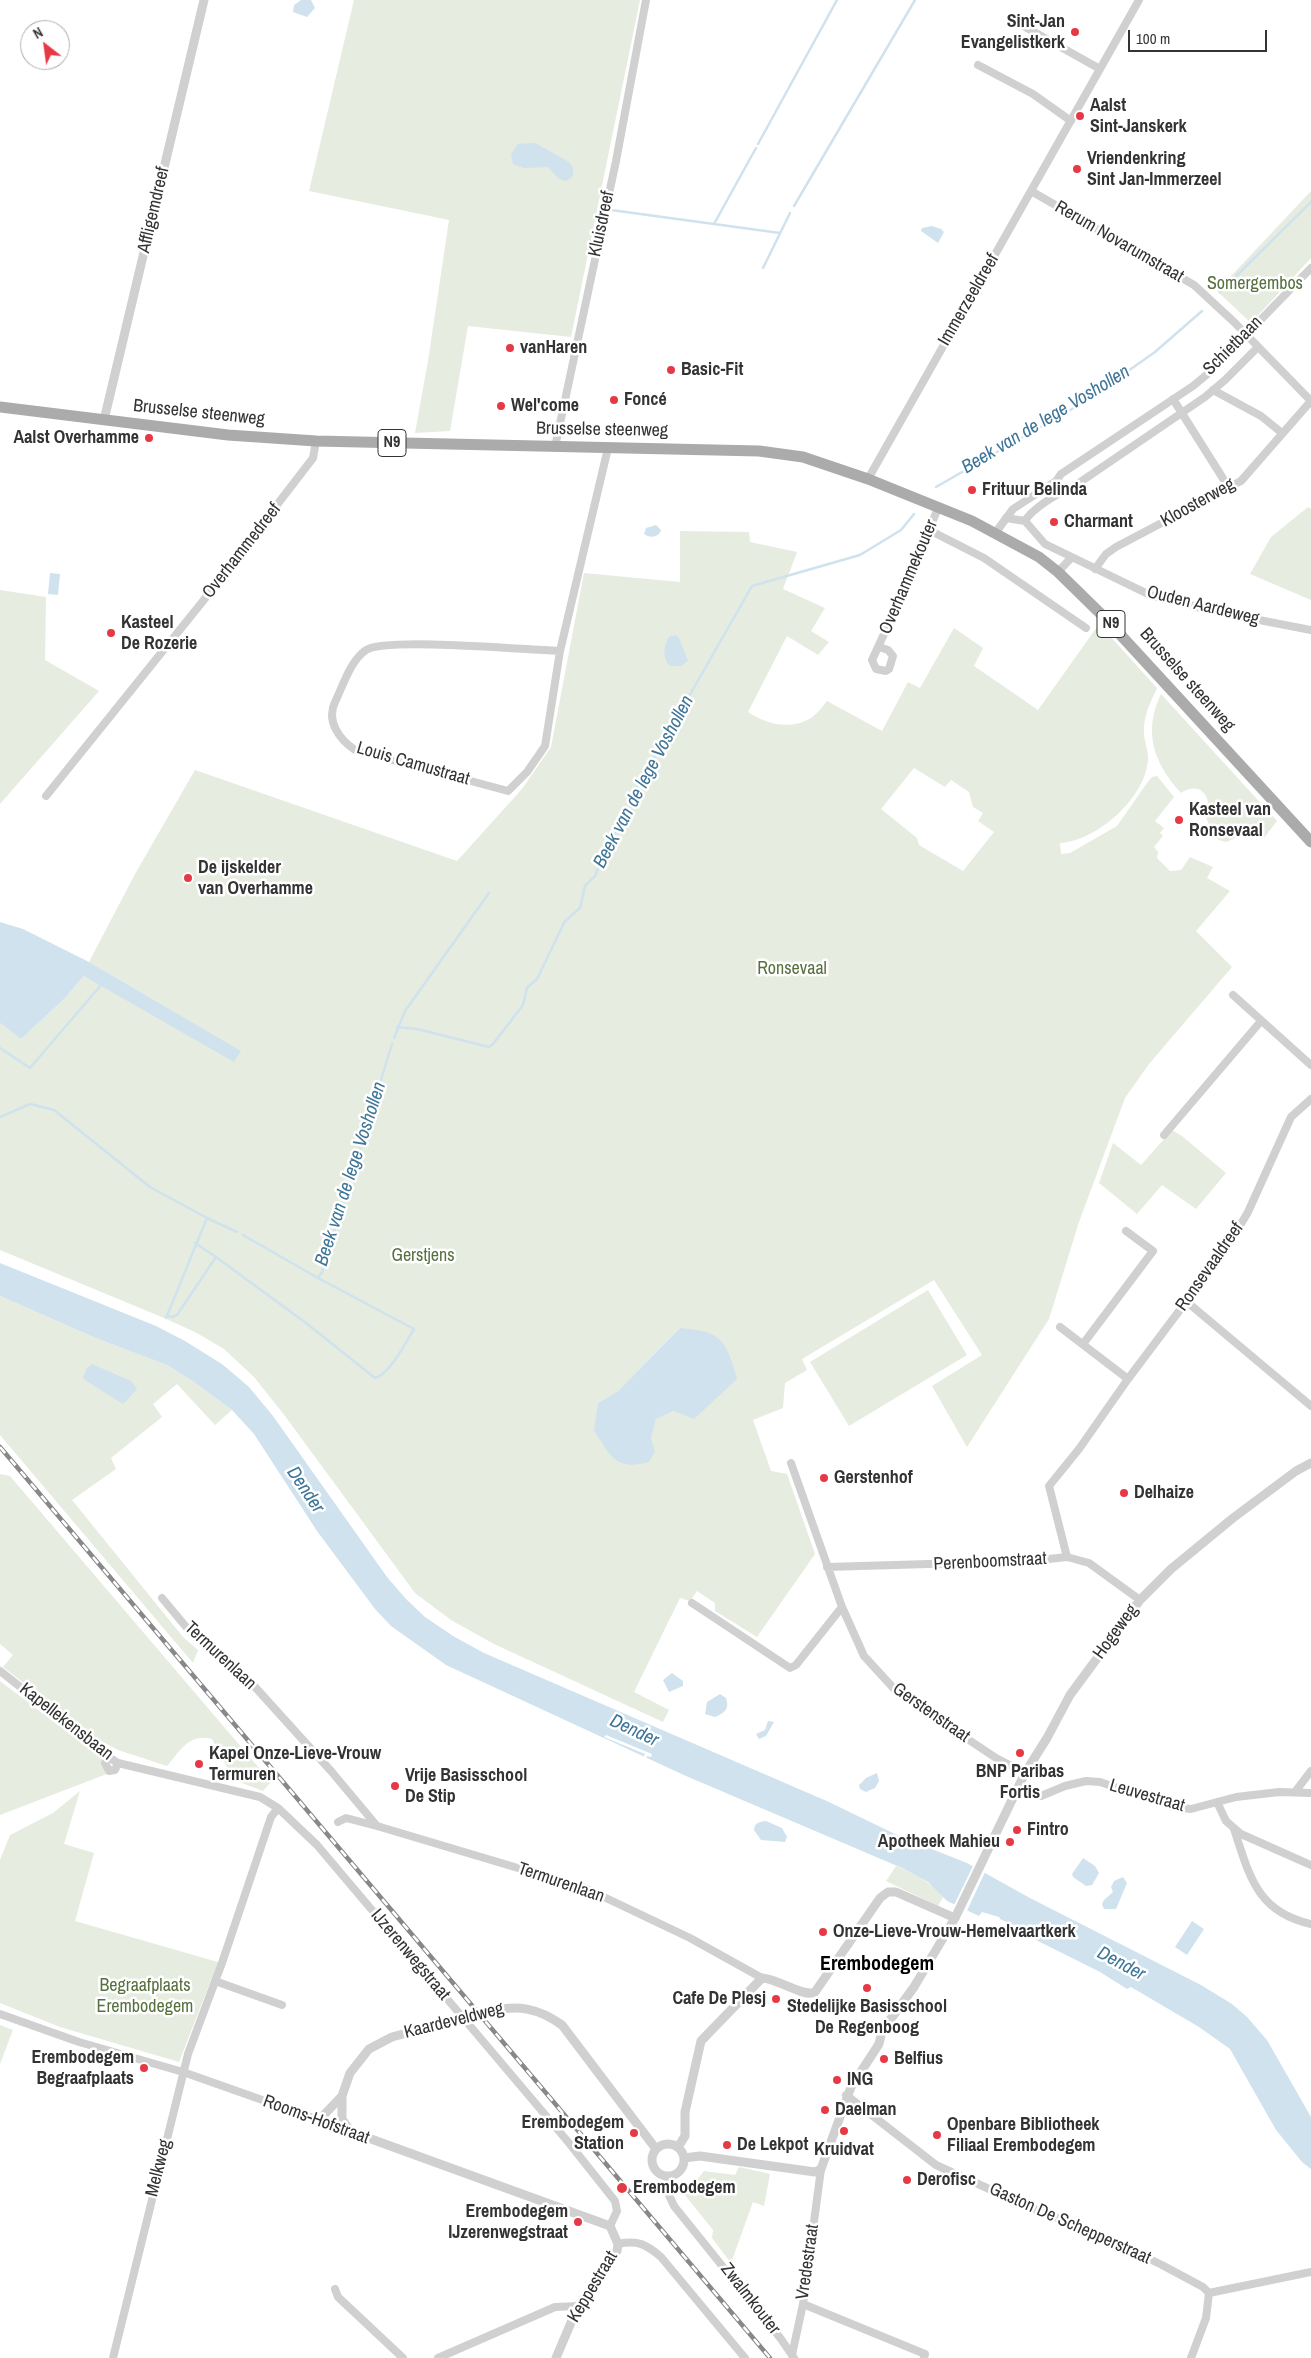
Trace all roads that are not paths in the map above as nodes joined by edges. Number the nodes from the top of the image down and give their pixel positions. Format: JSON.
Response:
{"nodes":[{"id":1,"x":204,"y":0,"type":"edge"},
{"id":2,"x":646,"y":0,"type":"edge"},
{"id":3,"x":1139,"y":0,"type":"edge"},
{"id":4,"x":1011,"y":19,"type":"dead end"},
{"id":5,"x":978,"y":65,"type":"dead end"},
{"id":6,"x":1100,"y":68,"type":"junction"},
{"id":7,"x":1071,"y":121,"type":"junction"},
{"id":8,"x":1031,"y":191,"type":"junction"},
{"id":9,"x":1311,"y":268,"type":"edge"},
{"id":10,"x":1246,"y":333,"type":"junction"},
{"id":11,"x":1258,"y":347,"type":"junction"},
{"id":12,"x":1213,"y":390,"type":"junction"},
{"id":13,"x":1174,"y":399,"type":"junction"},
{"id":14,"x":1311,"y":401,"type":"edge"},
{"id":15,"x":0,"y":407,"type":"edge"},
{"id":16,"x":1183,"y":412,"type":"junction"},
{"id":17,"x":104,"y":420,"type":"junction"},
{"id":18,"x":1282,"y":433,"type":"junction"},
{"id":19,"x":316,"y":441,"type":"junction"},
{"id":20,"x":555,"y":447,"type":"junction"},
{"id":21,"x":608,"y":448,"type":"junction"},
{"id":22,"x":868,"y":479,"type":"junction"},
{"id":23,"x":1056,"y":481,"type":"junction"},
{"id":24,"x":1229,"y":488,"type":"junction"},
{"id":25,"x":1063,"y":491,"type":"junction"},
{"id":26,"x":938,"y":508,"type":"junction"},
{"id":27,"x":1006,"y":518,"type":"junction"},
{"id":28,"x":1026,"y":521,"type":"junction"},
{"id":29,"x":929,"y":530,"type":"junction"},
{"id":30,"x":996,"y":532,"type":"junction"},
{"id":31,"x":1071,"y":558,"type":"junction"},
{"id":32,"x":1096,"y":569,"type":"junction"},
{"id":33,"x":1058,"y":572,"type":"junction"},
{"id":34,"x":1086,"y":628,"type":"dead end"},
{"id":35,"x":1311,"y":630,"type":"edge"},
{"id":36,"x":879,"y":647,"type":"dead end"},
{"id":37,"x":560,"y":651,"type":"junction"},
{"id":38,"x":46,"y":796,"type":"dead end"},
{"id":39,"x":1311,"y":842,"type":"edge"},
{"id":40,"x":1233,"y":995,"type":"dead end"},
{"id":41,"x":1260,"y":1021,"type":"junction"},
{"id":42,"x":1311,"y":1065,"type":"edge"},
{"id":43,"x":1311,"y":1099,"type":"edge"},
{"id":44,"x":1164,"y":1136,"type":"dead end"},
{"id":45,"x":1126,"y":1231,"type":"dead end"},
{"id":46,"x":1187,"y":1302,"type":"junction"},
{"id":47,"x":1060,"y":1327,"type":"dead end"},
{"id":48,"x":1082,"y":1344,"type":"junction"},
{"id":49,"x":1128,"y":1379,"type":"junction"},
{"id":50,"x":1311,"y":1406,"type":"edge"},
{"id":51,"x":791,"y":1463,"type":"dead end"},
{"id":52,"x":1311,"y":1464,"type":"edge"},
{"id":53,"x":1066,"y":1557,"type":"junction"},
{"id":54,"x":827,"y":1567,"type":"junction"},
{"id":55,"x":162,"y":1598,"type":"dead end"},
{"id":56,"x":1140,"y":1600,"type":"junction"},
{"id":57,"x":692,"y":1603,"type":"dead end"},
{"id":58,"x":842,"y":1607,"type":"junction"},
{"id":59,"x":0,"y":1671,"type":"edge"},
{"id":60,"x":1311,"y":1771,"type":"edge"},
{"id":61,"x":1024,"y":1773,"type":"junction"},
{"id":62,"x":1295,"y":1792,"type":"junction"},
{"id":63,"x":1311,"y":1792,"type":"edge"},
{"id":64,"x":1015,"y":1793,"type":"junction"},
{"id":65,"x":1217,"y":1802,"type":"junction"},
{"id":66,"x":278,"y":1808,"type":"junction"},
{"id":67,"x":338,"y":1822,"type":"dead end"},
{"id":68,"x":377,"y":1826,"type":"junction"},
{"id":69,"x":1234,"y":1828,"type":"junction"},
{"id":70,"x":1311,"y":1864,"type":"edge"},
{"id":71,"x":957,"y":1914,"type":"junction"},
{"id":72,"x":1311,"y":1924,"type":"edge"},
{"id":73,"x":762,"y":1978,"type":"junction"},
{"id":74,"x":214,"y":1981,"type":"junction"},
{"id":75,"x":282,"y":2005,"type":"dead end"},
{"id":76,"x":0,"y":2014,"type":"edge"},
{"id":77,"x":183,"y":2072,"type":"junction"},
{"id":78,"x":846,"y":2095,"type":"junction"},
{"id":79,"x":342,"y":2096,"type":"junction"},
{"id":80,"x":319,"y":2120,"type":"junction"},
{"id":81,"x":352,"y":2132,"type":"junction"},
{"id":82,"x":678,"y":2148,"type":"junction"},
{"id":83,"x":656,"y":2149,"type":"junction"},
{"id":84,"x":684,"y":2158,"type":"junction"},
{"id":85,"x":821,"y":2169,"type":"junction"},
{"id":86,"x":669,"y":2177,"type":"junction"},
{"id":87,"x":610,"y":2226,"type":"junction"},
{"id":88,"x":618,"y":2244,"type":"junction"},
{"id":89,"x":1311,"y":2272,"type":"edge"},
{"id":90,"x":336,"y":2289,"type":"dead end"},
{"id":91,"x":1209,"y":2293,"type":"junction"},
{"id":92,"x":802,"y":2304,"type":"junction"},
{"id":93,"x":578,"y":2306,"type":"junction"},
{"id":94,"x":793,"y":2356,"type":"edge"},
{"id":95,"x":113,"y":2358,"type":"edge"},
{"id":96,"x":403,"y":2358,"type":"edge"},
{"id":97,"x":438,"y":2358,"type":"edge"},
{"id":98,"x":556,"y":2358,"type":"edge"},
{"id":99,"x":745,"y":2358,"type":"edge"},
{"id":100,"x":924,"y":2358,"type":"edge"},
{"id":101,"x":1191,"y":2358,"type":"edge"}],
"edges":[{"from":1,"to":17,"type":"street","name":"Affligemdreef"},
{"from":2,"to":20,"type":"street","name":"Kluisdreef"},
{"from":3,"to":6,"type":"street","name":"Immerzeeldreef"},
{"from":4,"to":6,"type":"street"},
{"from":5,"to":7,"type":"street"},
{"from":6,"to":7,"type":"street","name":"Immerzeeldreef"},
{"from":7,"to":8,"type":"street","name":"Immerzeeldreef"},
{"from":8,"to":10,"type":"street","name":"Rerum Novarumstraat"},
{"from":8,"to":22,"type":"street","name":"Immerzeeldreef"},
{"from":9,"to":10,"type":"street","name":"Schietbaan"},
{"from":10,"to":11,"type":"street","name":"Rerum Novarumstraat"},
{"from":10,"to":13,"type":"street","name":"Schietbaan"},
{"from":11,"to":12,"type":"street","name":"Schietbaan"},
{"from":11,"to":14,"type":"street","name":"Rerum Novarumstraat"},
{"from":12,"to":16,"type":"street","name":"Schietbaan"},
{"from":12,"to":18,"type":"street"},
{"from":13,"to":16,"type":"street"},
{"from":13,"to":23,"type":"street","name":"Schietbaan"},
{"from":14,"to":18,"type":"street","name":"Kloosterweg"},
{"from":15,"to":17,"type":"main road","name":"Brusselse steenweg","number":"N9"},
{"from":16,"to":24,"type":"street"},
{"from":16,"to":25,"type":"street","name":"Schietbaan"},
{"from":17,"to":19,"type":"main road","name":"Brusselse steenweg","number":"N9"},
{"from":18,"to":24,"type":"street","name":"Kloosterweg"},
{"from":19,"to":20,"type":"main road","name":"Brusselse steenweg","number":"N9"},
{"from":19,"to":38,"type":"street","name":"Overhammedreef"},
{"from":20,"to":21,"type":"main road","name":"Brusselse steenweg","number":"N9"},
{"from":21,"to":22,"type":"main road","name":"Brusselse steenweg","number":"N9"},
{"from":21,"to":37,"type":"street","name":"Louis Camustraat"},
{"from":22,"to":26,"type":"main road","name":"Brusselse steenweg","number":"N9"},
{"from":23,"to":25,"type":"street"},
{"from":23,"to":27,"type":"street","name":"Schietbaan"},
{"from":24,"to":32,"type":"street","name":"Kloosterweg"},
{"from":25,"to":28,"type":"street","name":"Schietbaan"},
{"from":26,"to":29,"type":"street","name":"Overhammekouter"},
{"from":26,"to":30,"type":"main road","name":"Brusselse steenweg","number":"N9"},
{"from":27,"to":28,"type":"street"},
{"from":27,"to":30,"type":"street","name":"Schietbaan"},
{"from":28,"to":31,"type":"street","name":"Ouden Aardeweg"},
{"from":29,"to":34,"type":"street"},
{"from":29,"to":36,"type":"street","name":"Overhammekouter"},
{"from":30,"to":33,"type":"main road","name":"Brusselse steenweg","number":"N9"},
{"from":31,"to":32,"type":"street","name":"Ouden Aardeweg"},
{"from":31,"to":33,"type":"street"},
{"from":32,"to":35,"type":"street","name":"Ouden Aardeweg"},
{"from":33,"to":39,"type":"main road","name":"Brusselse steenweg","number":"N9"},
{"from":37,"to":37,"type":"street","name":"Louis Camustraat"},
{"from":40,"to":41,"type":"street"},
{"from":41,"to":42,"type":"street"},
{"from":41,"to":44,"type":"street"},
{"from":43,"to":46,"type":"street","name":"Ronsevaaldreef"},
{"from":45,"to":48,"type":"street"},
{"from":46,"to":49,"type":"street","name":"Ronsevaaldreef"},
{"from":46,"to":50,"type":"street"},
{"from":47,"to":48,"type":"street"},
{"from":48,"to":49,"type":"street"},
{"from":49,"to":53,"type":"street","name":"Ronsevaaldreef"},
{"from":51,"to":54,"type":"street","name":"Gerstenstraat"},
{"from":52,"to":56,"type":"street","name":"Hogeweg"},
{"from":53,"to":54,"type":"street","name":"Perenboomstraat"},
{"from":53,"to":56,"type":"street","name":"Perenboomstraat"},
{"from":54,"to":58,"type":"street","name":"Gerstenstraat"},
{"from":55,"to":68,"type":"street","name":"Termurenlaan"},
{"from":56,"to":61,"type":"street","name":"Hogeweg"},
{"from":57,"to":58,"type":"street"},
{"from":58,"to":61,"type":"street","name":"Gerstenstraat"},
{"from":59,"to":66,"type":"street","name":"Kapellekensbaan"},
{"from":60,"to":62,"type":"street"},
{"from":61,"to":64,"type":"street","name":"Hogeweg"},
{"from":62,"to":63,"type":"street","name":"Leuvestraat"},
{"from":62,"to":65,"type":"street","name":"Leuvestraat"},
{"from":64,"to":65,"type":"street","name":"Leuvestraat"},
{"from":64,"to":71,"type":"street","name":"Hogeweg"},
{"from":65,"to":69,"type":"street"},
{"from":66,"to":74,"type":"street","name":"Melkweg"},
{"from":66,"to":87,"type":"street","name":"IJzerenwegstraat"},
{"from":67,"to":68,"type":"street","name":"Termurenlaan"},
{"from":68,"to":73,"type":"street","name":"Termurenlaan"},
{"from":69,"to":70,"type":"street"},
{"from":69,"to":72,"type":"street"},
{"from":71,"to":73,"type":"street"},
{"from":71,"to":78,"type":"street","name":"Hogeweg"},
{"from":73,"to":82,"type":"street"},
{"from":74,"to":75,"type":"street"},
{"from":74,"to":77,"type":"street","name":"Melkweg"},
{"from":76,"to":77,"type":"street","name":"Rooms-Hofstraat"},
{"from":77,"to":80,"type":"street","name":"Rooms-Hofstraat"},
{"from":77,"to":95,"type":"street","name":"Melkweg"},
{"from":78,"to":85,"type":"street","name":"Hogeweg"},
{"from":78,"to":91,"type":"street","name":"Gaston De Schepperstraat"},
{"from":79,"to":80,"type":"street","name":"Kaardeveldweg"},
{"from":79,"to":81,"type":"street"},
{"from":79,"to":83,"type":"street","name":"Kaardeveldweg","bridge":true},
{"from":80,"to":81,"type":"street","name":"Rooms-Hofstraat"},
{"from":81,"to":87,"type":"street","name":"Rooms-Hofstraat"},
{"from":82,"to":83,"type":"street"},
{"from":82,"to":84,"type":"street"},
{"from":83,"to":86,"type":"street"},
{"from":84,"to":85,"type":"street"},
{"from":84,"to":86,"type":"street"},
{"from":85,"to":92,"type":"street","name":"Vredestraat"},
{"from":86,"to":94,"type":"street","name":"Zwalmkouter"},
{"from":87,"to":88,"type":"street"},
{"from":88,"to":93,"type":"street","name":"Keppestraat"},
{"from":88,"to":99,"type":"street"},
{"from":89,"to":91,"type":"street"},
{"from":90,"to":96,"type":"street"},
{"from":91,"to":101,"type":"street"},
{"from":92,"to":94,"type":"street","name":"Vredestraat"},
{"from":92,"to":100,"type":"street"},
{"from":93,"to":97,"type":"street"},
{"from":93,"to":98,"type":"street","name":"Keppestraat"}]}
